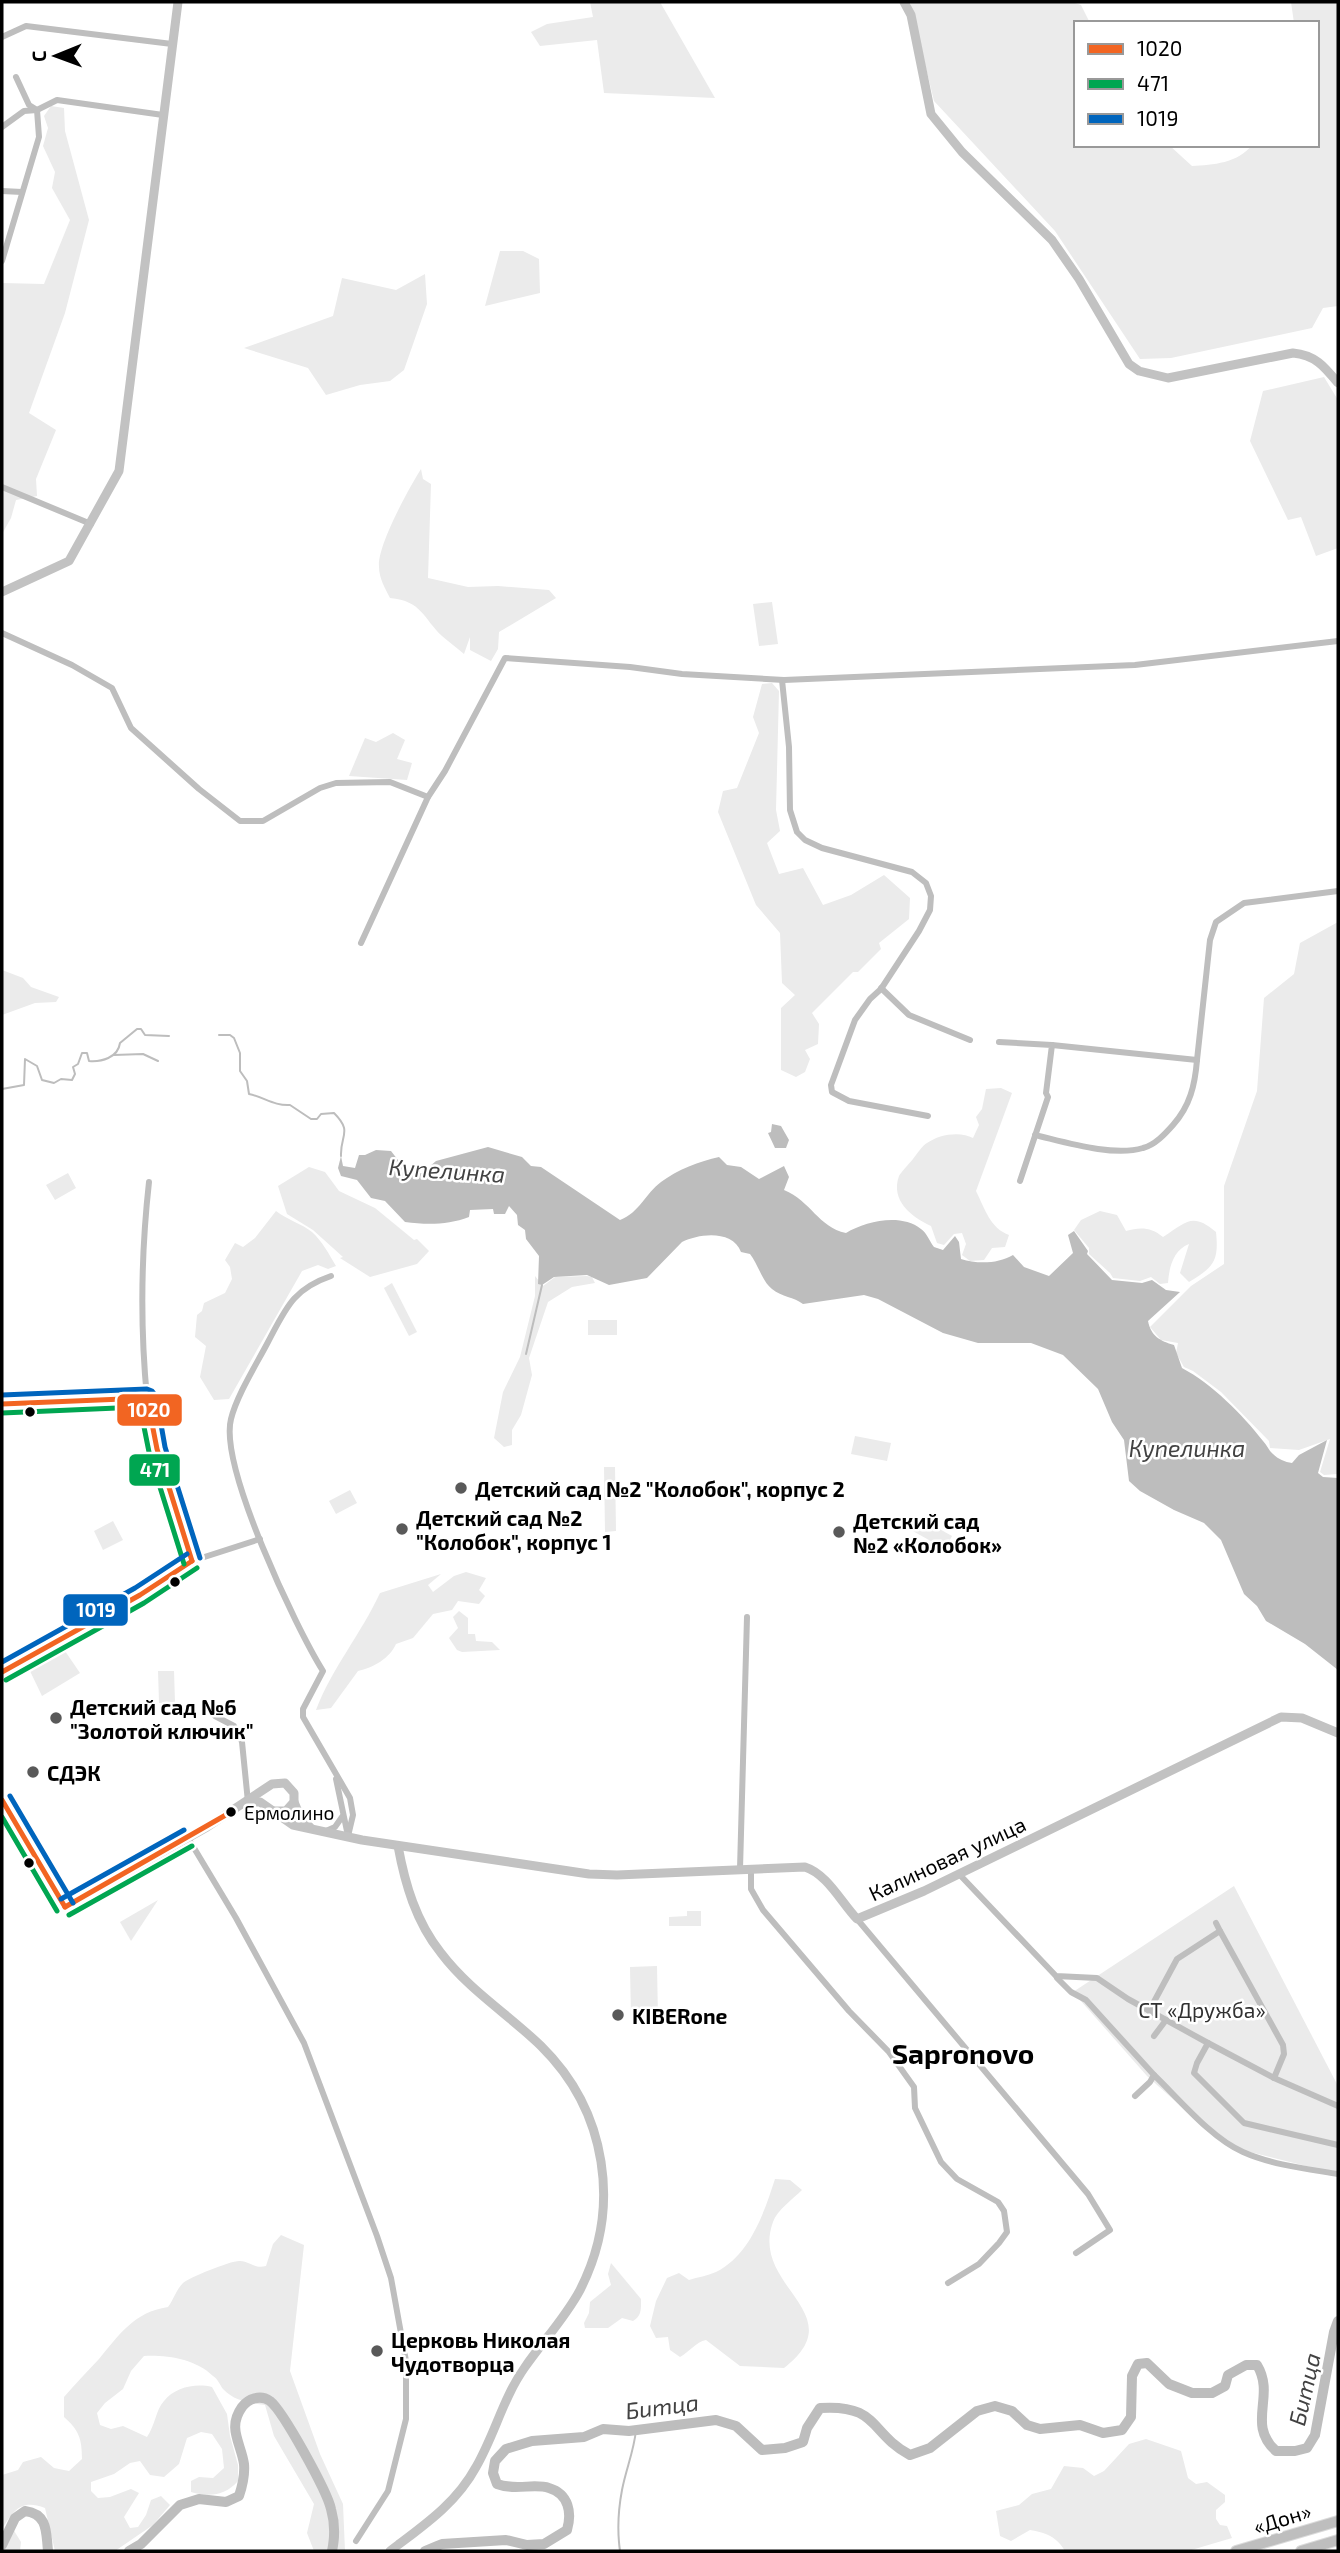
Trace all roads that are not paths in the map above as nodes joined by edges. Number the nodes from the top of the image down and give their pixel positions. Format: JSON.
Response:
{"nodes":[{"id":1,"x":178,"y":2,"type":"edge"},
{"id":2,"x":904,"y":2,"type":"edge"},
{"id":3,"x":2,"y":37,"type":"edge"},
{"id":4,"x":172,"y":44,"type":"junction"},
{"id":5,"x":16,"y":77,"type":"dead end"},
{"id":6,"x":37,"y":110,"type":"junction"},
{"id":7,"x":163,"y":115,"type":"junction"},
{"id":8,"x":2,"y":127,"type":"edge"},
{"id":9,"x":2,"y":191,"type":"edge"},
{"id":10,"x":22,"y":192,"type":"junction"},
{"id":11,"x":2,"y":261,"type":"edge"},
{"id":12,"x":1338,"y":383,"type":"edge"},
{"id":13,"x":2,"y":487,"type":"edge"},
{"id":14,"x":91,"y":524,"type":"junction"},
{"id":15,"x":2,"y":592,"type":"edge"},
{"id":16,"x":2,"y":632,"type":"edge"},
{"id":17,"x":1338,"y":641,"type":"edge"},
{"id":18,"x":782,"y":680,"type":"junction"},
{"id":19,"x":428,"y":797,"type":"junction"},
{"id":20,"x":1338,"y":891,"type":"edge"},
{"id":21,"x":361,"y":943,"type":"dead end"},
{"id":22,"x":881,"y":988,"type":"junction"},
{"id":23,"x":970,"y":1040,"type":"dead end"},
{"id":24,"x":999,"y":1042,"type":"dead end"},
{"id":25,"x":1052,"y":1045,"type":"junction"},
{"id":26,"x":1197,"y":1060,"type":"junction"},
{"id":27,"x":928,"y":1116,"type":"dead end"},
{"id":28,"x":1035,"y":1135,"type":"junction"},
{"id":29,"x":1020,"y":1181,"type":"dead end"},
{"id":30,"x":149,"y":1182,"type":"dead end"},
{"id":31,"x":331,"y":1276,"type":"dead end"},
{"id":32,"x":147,"y":1398,"type":"junction"},
{"id":33,"x":2,"y":1404,"type":"edge"},
{"id":34,"x":260,"y":1539,"type":"junction"},
{"id":35,"x":192,"y":1562,"type":"junction"},
{"id":36,"x":747,"y":1617,"type":"dead end"},
{"id":37,"x":2,"y":1672,"type":"edge"},
{"id":38,"x":215,"y":1716,"type":"dead end"},
{"id":39,"x":1338,"y":1733,"type":"edge"},
{"id":40,"x":335,"y":1774,"type":"junction"},
{"id":41,"x":269,"y":1787,"type":"junction"},
{"id":42,"x":2,"y":1800,"type":"edge"},
{"id":43,"x":248,"y":1802,"type":"junction"},
{"id":44,"x":294,"y":1802,"type":"junction"},
{"id":45,"x":272,"y":1810,"type":"junction"},
{"id":46,"x":6,"y":1817,"type":"edge"},
{"id":47,"x":342,"y":1817,"type":"junction"},
{"id":48,"x":315,"y":1829,"type":"junction"},
{"id":49,"x":326,"y":1831,"type":"junction"},
{"id":50,"x":348,"y":1836,"type":"junction"},
{"id":51,"x":188,"y":1839,"type":"junction"},
{"id":52,"x":398,"y":1846,"type":"junction"},
{"id":53,"x":751,"y":1869,"type":"junction"},
{"id":54,"x":740,"y":1870,"type":"junction"},
{"id":55,"x":959,"y":1874,"type":"junction"},
{"id":56,"x":857,"y":1919,"type":"junction"},
{"id":57,"x":1216,"y":1923,"type":"dead end"},
{"id":58,"x":1220,"y":1931,"type":"junction"},
{"id":59,"x":1056,"y":1976,"type":"junction"},
{"id":60,"x":1149,"y":2011,"type":"junction"},
{"id":61,"x":1166,"y":2020,"type":"junction"},
{"id":62,"x":1154,"y":2036,"type":"dead end"},
{"id":63,"x":1208,"y":2043,"type":"junction"},
{"id":64,"x":1154,"y":2075,"type":"junction"},
{"id":65,"x":1274,"y":2078,"type":"junction"},
{"id":66,"x":1135,"y":2096,"type":"dead end"},
{"id":67,"x":1338,"y":2106,"type":"edge"},
{"id":68,"x":1338,"y":2145,"type":"edge"},
{"id":69,"x":1338,"y":2174,"type":"edge"},
{"id":70,"x":1076,"y":2253,"type":"dead end"},
{"id":71,"x":948,"y":2283,"type":"dead end"},
{"id":72,"x":1338,"y":2521,"type":"edge"},
{"id":73,"x":1338,"y":2540,"type":"edge"},
{"id":74,"x":356,"y":2542,"type":"dead end"},
{"id":75,"x":390,"y":2551,"type":"edge"},
{"id":76,"x":1236,"y":2551,"type":"edge"},
{"id":77,"x":1301,"y":2551,"type":"edge"}],
"edges":[{"from":1,"to":4,"type":"street"},
{"from":2,"to":12,"type":"street"},
{"from":3,"to":4,"type":"street"},
{"from":4,"to":7,"type":"street"},
{"from":5,"to":6,"type":"street"},
{"from":6,"to":7,"type":"street"},
{"from":6,"to":8,"type":"street"},
{"from":6,"to":10,"type":"street"},
{"from":7,"to":14,"type":"street"},
{"from":9,"to":10,"type":"street"},
{"from":10,"to":11,"type":"street"},
{"from":13,"to":14,"type":"street"},
{"from":14,"to":15,"type":"street"},
{"from":16,"to":19,"type":"street"},
{"from":17,"to":18,"type":"street"},
{"from":18,"to":19,"type":"street"},
{"from":18,"to":22,"type":"street"},
{"from":19,"to":21,"type":"street"},
{"from":20,"to":26,"type":"street"},
{"from":22,"to":23,"type":"street"},
{"from":22,"to":27,"type":"street"},
{"from":24,"to":25,"type":"street"},
{"from":25,"to":26,"type":"street"},
{"from":25,"to":28,"type":"street"},
{"from":26,"to":28,"type":"street"},
{"from":28,"to":29,"type":"street"},
{"from":30,"to":32,"type":"street"},
{"from":31,"to":34,"type":"street"},
{"from":32,"to":33,"type":"street"},
{"from":32,"to":35,"type":"street"},
{"from":34,"to":35,"type":"street"},
{"from":34,"to":40,"type":"street"},
{"from":35,"to":37,"type":"street"},
{"from":36,"to":54,"type":"street"},
{"from":38,"to":43,"type":"street"},
{"from":39,"to":55,"type":"street","name":"Калиновая улица"},
{"from":40,"to":47,"type":"street"},
{"from":40,"to":50,"type":"street"},
{"from":41,"to":43,"type":"street"},
{"from":41,"to":44,"type":"street"},
{"from":41,"to":45,"type":"street"},
{"from":42,"to":46,"type":"street"},
{"from":43,"to":45,"type":"street","name":"Калиновая улица"},
{"from":43,"to":51,"type":"street"},
{"from":44,"to":45,"type":"street"},
{"from":44,"to":48,"type":"street"},
{"from":45,"to":48,"type":"street","name":"Калиновая улица"},
{"from":46,"to":51,"type":"street"},
{"from":47,"to":49,"type":"street"},
{"from":47,"to":50,"type":"street"},
{"from":48,"to":49,"type":"street","name":"Калиновая улица"},
{"from":49,"to":50,"type":"street","name":"Калиновая улица"},
{"from":50,"to":52,"type":"street","name":"Калиновая улица"},
{"from":51,"to":74,"type":"street"},
{"from":52,"to":54,"type":"street","name":"Калиновая улица"},
{"from":52,"to":75,"type":"street"},
{"from":53,"to":54,"type":"street","name":"Калиновая улица"},
{"from":53,"to":56,"type":"street","name":"Калиновая улица"},
{"from":53,"to":71,"type":"street"},
{"from":55,"to":56,"type":"street","name":"Калиновая улица"},
{"from":55,"to":59,"type":"street"},
{"from":56,"to":70,"type":"street"},
{"from":57,"to":58,"type":"street"},
{"from":58,"to":60,"type":"street"},
{"from":58,"to":65,"type":"street"},
{"from":59,"to":60,"type":"street"},
{"from":59,"to":64,"type":"street"},
{"from":60,"to":61,"type":"street"},
{"from":61,"to":62,"type":"street"},
{"from":61,"to":63,"type":"street"},
{"from":63,"to":65,"type":"street"},
{"from":63,"to":68,"type":"street"},
{"from":64,"to":66,"type":"street"},
{"from":64,"to":69,"type":"street"},
{"from":65,"to":67,"type":"street"},
{"from":72,"to":76,"type":"highway","name":"«Дон»"},
{"from":73,"to":77,"type":"highway","name":"«Дон»"}]}
